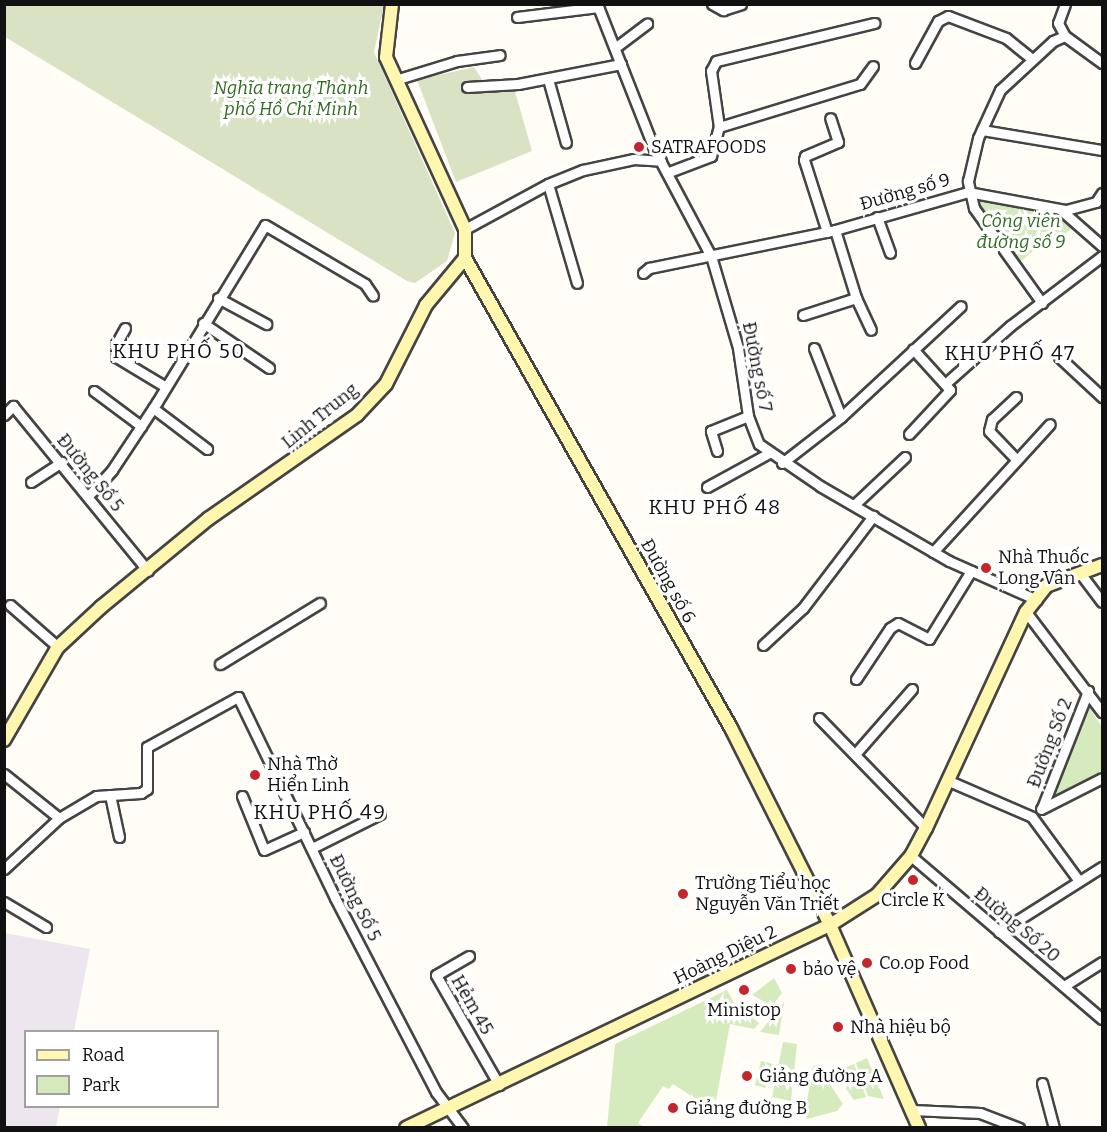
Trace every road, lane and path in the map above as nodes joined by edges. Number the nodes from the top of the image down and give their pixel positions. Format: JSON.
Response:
{"nodes":[{"id":1,"x":392,"y":4,"type":"edge"},
{"id":2,"x":712,"y":4,"type":"edge"},
{"id":3,"x":741,"y":4,"type":"edge"},
{"id":4,"x":1065,"y":4,"type":"edge"},
{"id":5,"x":598,"y":6,"type":"edge"},
{"id":6,"x":517,"y":17,"type":"dead end"},
{"id":7,"x":874,"y":23,"type":"dead end"},
{"id":8,"x":647,"y":24,"type":"dead end"},
{"id":9,"x":1065,"y":36,"type":"junction"},
{"id":10,"x":616,"y":47,"type":"junction"},
{"id":11,"x":500,"y":55,"type":"dead end"},
{"id":12,"x":1032,"y":59,"type":"junction"},
{"id":13,"x":1102,"y":61,"type":"edge"},
{"id":14,"x":915,"y":63,"type":"dead end"},
{"id":15,"x":621,"y":64,"type":"junction"},
{"id":16,"x":873,"y":66,"type":"dead end"},
{"id":17,"x":548,"y":79,"type":"junction"},
{"id":18,"x":394,"y":80,"type":"junction"},
{"id":19,"x":467,"y":87,"type":"dead end"},
{"id":20,"x":830,"y":118,"type":"dead end"},
{"id":21,"x":719,"y":127,"type":"junction"},
{"id":22,"x":982,"y":130,"type":"junction"},
{"id":23,"x":566,"y":142,"type":"dead end"},
{"id":24,"x":1102,"y":149,"type":"edge"},
{"id":25,"x":661,"y":161,"type":"junction"},
{"id":26,"x":669,"y":172,"type":"junction"},
{"id":27,"x":548,"y":184,"type":"junction"},
{"id":28,"x":968,"y":192,"type":"junction"},
{"id":29,"x":1102,"y":193,"type":"edge"},
{"id":30,"x":1062,"y":210,"type":"junction"},
{"id":31,"x":877,"y":217,"type":"junction"},
{"id":32,"x":465,"y":229,"type":"junction"},
{"id":33,"x":831,"y":231,"type":"junction"},
{"id":34,"x":1102,"y":246,"type":"edge"},
{"id":35,"x":890,"y":253,"type":"dead end"},
{"id":36,"x":711,"y":255,"type":"junction"},
{"id":37,"x":1102,"y":256,"type":"edge"},
{"id":38,"x":465,"y":258,"type":"junction"},
{"id":39,"x":643,"y":273,"type":"dead end"},
{"id":40,"x":577,"y":283,"type":"dead end"},
{"id":41,"x":373,"y":296,"type":"dead end"},
{"id":42,"x":218,"y":298,"type":"junction"},
{"id":43,"x":856,"y":298,"type":"junction"},
{"id":44,"x":1042,"y":303,"type":"junction"},
{"id":45,"x":961,"y":306,"type":"dead end"},
{"id":46,"x":803,"y":315,"type":"dead end"},
{"id":47,"x":203,"y":323,"type":"junction"},
{"id":48,"x":266,"y":324,"type":"dead end"},
{"id":49,"x":125,"y":328,"type":"dead end"},
{"id":50,"x":871,"y":330,"type":"dead end"},
{"id":51,"x":814,"y":348,"type":"dead end"},
{"id":52,"x":913,"y":349,"type":"junction"},
{"id":53,"x":1059,"y":357,"type":"dead end"},
{"id":54,"x":269,"y":368,"type":"dead end"},
{"id":55,"x":946,"y":383,"type":"junction"},
{"id":56,"x":166,"y":387,"type":"junction"},
{"id":57,"x":94,"y":391,"type":"dead end"},
{"id":58,"x":1016,"y":397,"type":"dead end"},
{"id":59,"x":1102,"y":397,"type":"edge"},
{"id":60,"x":153,"y":408,"type":"junction"},
{"id":61,"x":4,"y":415,"type":"edge"},
{"id":62,"x":748,"y":416,"type":"junction"},
{"id":63,"x":841,"y":417,"type":"junction"},
{"id":64,"x":1050,"y":424,"type":"dead end"},
{"id":65,"x":141,"y":426,"type":"junction"},
{"id":66,"x":909,"y":434,"type":"dead end"},
{"id":67,"x":207,"y":449,"type":"dead end"},
{"id":68,"x":717,"y":451,"type":"dead end"},
{"id":69,"x":769,"y":453,"type":"junction"},
{"id":70,"x":905,"y":457,"type":"dead end"},
{"id":71,"x":1017,"y":460,"type":"junction"},
{"id":72,"x":62,"y":462,"type":"junction"},
{"id":73,"x":782,"y":463,"type":"junction"},
{"id":74,"x":31,"y":482,"type":"dead end"},
{"id":75,"x":707,"y":487,"type":"dead end"},
{"id":76,"x":88,"y":496,"type":"junction"},
{"id":77,"x":854,"y":505,"type":"junction"},
{"id":78,"x":873,"y":516,"type":"junction"},
{"id":79,"x":933,"y":552,"type":"junction"},
{"id":80,"x":1102,"y":565,"type":"edge"},
{"id":81,"x":148,"y":571,"type":"junction"},
{"id":82,"x":971,"y":571,"type":"junction"},
{"id":83,"x":1080,"y":573,"type":"junction"},
{"id":84,"x":1037,"y":600,"type":"junction"},
{"id":85,"x":1102,"y":602,"type":"edge"},
{"id":86,"x":320,"y":603,"type":"dead end"},
{"id":87,"x":10,"y":605,"type":"dead end"},
{"id":88,"x":1026,"y":612,"type":"junction"},
{"id":89,"x":763,"y":645,"type":"dead end"},
{"id":90,"x":58,"y":647,"type":"junction"},
{"id":91,"x":220,"y":664,"type":"dead end"},
{"id":92,"x":856,"y":679,"type":"dead end"},
{"id":93,"x":912,"y":689,"type":"dead end"},
{"id":94,"x":1088,"y":691,"type":"junction"},
{"id":95,"x":1102,"y":712,"type":"edge"},
{"id":96,"x":819,"y":718,"type":"dead end"},
{"id":97,"x":4,"y":740,"type":"edge"},
{"id":98,"x":856,"y":753,"type":"junction"},
{"id":99,"x":4,"y":774,"type":"edge"},
{"id":100,"x":1102,"y":778,"type":"edge"},
{"id":101,"x":949,"y":781,"type":"junction"},
{"id":102,"x":110,"y":795,"type":"junction"},
{"id":103,"x":242,"y":796,"type":"dead end"},
{"id":104,"x":1042,"y":807,"type":"junction"},
{"id":105,"x":380,"y":814,"type":"dead end"},
{"id":106,"x":1032,"y":817,"type":"junction"},
{"id":107,"x":59,"y":818,"type":"junction"},
{"id":108,"x":926,"y":828,"type":"junction"},
{"id":109,"x":304,"y":832,"type":"junction"},
{"id":110,"x":119,"y":837,"type":"dead end"},
{"id":111,"x":312,"y":848,"type":"junction"},
{"id":112,"x":911,"y":856,"type":"junction"},
{"id":113,"x":1102,"y":867,"type":"edge"},
{"id":114,"x":4,"y":869,"type":"edge"},
{"id":115,"x":1079,"y":881,"type":"junction"},
{"id":116,"x":4,"y":903,"type":"edge"},
{"id":117,"x":831,"y":925,"type":"junction"},
{"id":118,"x":46,"y":927,"type":"dead end"},
{"id":119,"x":999,"y":932,"type":"junction"},
{"id":120,"x":469,"y":956,"type":"dead end"},
{"id":121,"x":1102,"y":962,"type":"edge"},
{"id":122,"x":1064,"y":986,"type":"junction"},
{"id":123,"x":1102,"y":1019,"type":"edge"},
{"id":124,"x":1042,"y":1083,"type":"dead end"},
{"id":125,"x":499,"y":1084,"type":"junction"},
{"id":126,"x":449,"y":1110,"type":"junction"},
{"id":127,"x":912,"y":1110,"type":"junction"},
{"id":128,"x":406,"y":1128,"type":"edge"},
{"id":129,"x":463,"y":1128,"type":"edge"},
{"id":130,"x":919,"y":1128,"type":"edge"},
{"id":131,"x":1019,"y":1128,"type":"edge"},
{"id":132,"x":1054,"y":1128,"type":"edge"}],
"edges":[{"from":1,"to":18,"type":"street"},
{"from":2,"to":3,"type":"street"},
{"from":4,"to":9,"type":"street"},
{"from":5,"to":6,"type":"street"},
{"from":5,"to":10,"type":"street","name":"Đường số 7"},
{"from":7,"to":21,"type":"street"},
{"from":8,"to":10,"type":"street"},
{"from":9,"to":12,"type":"street"},
{"from":9,"to":13,"type":"street"},
{"from":10,"to":15,"type":"street","name":"Đường số 7"},
{"from":11,"to":18,"type":"street"},
{"from":12,"to":14,"type":"street"},
{"from":12,"to":22,"type":"street"},
{"from":15,"to":17,"type":"street"},
{"from":15,"to":25,"type":"street","name":"Đường số 7"},
{"from":16,"to":21,"type":"street"},
{"from":17,"to":19,"type":"street"},
{"from":17,"to":23,"type":"street"},
{"from":18,"to":32,"type":"street"},
{"from":20,"to":33,"type":"street"},
{"from":21,"to":26,"type":"street"},
{"from":22,"to":24,"type":"street"},
{"from":22,"to":28,"type":"street"},
{"from":25,"to":26,"type":"street","name":"Đường số 7"},
{"from":25,"to":27,"type":"street"},
{"from":26,"to":36,"type":"street","name":"Đường số 7"},
{"from":27,"to":32,"type":"street"},
{"from":27,"to":40,"type":"street"},
{"from":28,"to":30,"type":"street","name":"Đường số 9"},
{"from":28,"to":31,"type":"street","name":"Đường số 9"},
{"from":28,"to":44,"type":"street"},
{"from":29,"to":30,"type":"street","name":"Đường số 9"},
{"from":30,"to":34,"type":"street"},
{"from":31,"to":33,"type":"street","name":"Đường số 9"},
{"from":31,"to":35,"type":"street"},
{"from":32,"to":38,"type":"street"},
{"from":33,"to":36,"type":"street","name":"Đường số 9"},
{"from":33,"to":43,"type":"street"},
{"from":36,"to":39,"type":"street","name":"Đường số 9"},
{"from":36,"to":62,"type":"street","name":"Đường số 7"},
{"from":37,"to":44,"type":"street"},
{"from":38,"to":81,"type":"street","name":"Linh Trung"},
{"from":38,"to":117,"type":"street","name":"Đường số 6"},
{"from":41,"to":42,"type":"street"},
{"from":42,"to":47,"type":"street"},
{"from":42,"to":48,"type":"street"},
{"from":43,"to":46,"type":"street"},
{"from":43,"to":50,"type":"street"},
{"from":44,"to":55,"type":"street"},
{"from":45,"to":52,"type":"street"},
{"from":47,"to":54,"type":"street"},
{"from":47,"to":56,"type":"street"},
{"from":49,"to":56,"type":"street"},
{"from":51,"to":63,"type":"street"},
{"from":52,"to":55,"type":"street"},
{"from":52,"to":63,"type":"street"},
{"from":53,"to":59,"type":"street"},
{"from":55,"to":66,"type":"street"},
{"from":56,"to":60,"type":"street"},
{"from":57,"to":65,"type":"street"},
{"from":58,"to":71,"type":"street"},
{"from":60,"to":65,"type":"street"},
{"from":60,"to":67,"type":"street"},
{"from":61,"to":72,"type":"street","name":"Đường Số 5"},
{"from":62,"to":68,"type":"street"},
{"from":62,"to":69,"type":"street","name":"Đường số 7"},
{"from":63,"to":73,"type":"street"},
{"from":64,"to":71,"type":"street"},
{"from":65,"to":76,"type":"street"},
{"from":69,"to":73,"type":"street","name":"Đường số 7"},
{"from":69,"to":75,"type":"street"},
{"from":70,"to":77,"type":"street"},
{"from":71,"to":79,"type":"street"},
{"from":72,"to":74,"type":"street"},
{"from":72,"to":76,"type":"street","name":"Đường Số 5"},
{"from":73,"to":77,"type":"street","name":"Đường số 7"},
{"from":76,"to":81,"type":"street","name":"Đường Số 5"},
{"from":77,"to":78,"type":"street","name":"Đường số 7"},
{"from":78,"to":79,"type":"street","name":"Đường số 7"},
{"from":78,"to":89,"type":"street"},
{"from":79,"to":82,"type":"street","name":"Đường số 7"},
{"from":80,"to":83,"type":"street","name":"Hoàng Diệu 2"},
{"from":81,"to":90,"type":"street","name":"Linh Trung"},
{"from":82,"to":84,"type":"street","name":"Đường số 7"},
{"from":82,"to":92,"type":"street"},
{"from":83,"to":84,"type":"street","name":"Hoàng Diệu 2"},
{"from":83,"to":85,"type":"street"},
{"from":84,"to":88,"type":"street","name":"Hoàng Diệu 2"},
{"from":86,"to":91,"type":"street"},
{"from":87,"to":90,"type":"street"},
{"from":88,"to":94,"type":"street"},
{"from":88,"to":101,"type":"street","name":"Hoàng Diệu 2"},
{"from":90,"to":97,"type":"street","name":"Linh Trung"},
{"from":93,"to":98,"type":"street"},
{"from":94,"to":95,"type":"street"},
{"from":94,"to":104,"type":"street","name":"Đường Số 2"},
{"from":96,"to":98,"type":"street"},
{"from":98,"to":108,"type":"street"},
{"from":99,"to":107,"type":"street"},
{"from":100,"to":104,"type":"street"},
{"from":101,"to":106,"type":"street"},
{"from":101,"to":108,"type":"street","name":"Hoàng Diệu 2"},
{"from":102,"to":107,"type":"street"},
{"from":102,"to":109,"type":"street","name":"Đường Số 5"},
{"from":102,"to":110,"type":"street"},
{"from":103,"to":109,"type":"street"},
{"from":104,"to":106,"type":"street"},
{"from":105,"to":111,"type":"street"},
{"from":106,"to":115,"type":"street"},
{"from":107,"to":114,"type":"street"},
{"from":108,"to":112,"type":"street","name":"Hoàng Diệu 2"},
{"from":109,"to":111,"type":"street","name":"Đường Số 5"},
{"from":111,"to":126,"type":"street","name":"Đường Số 5"},
{"from":112,"to":117,"type":"street","name":"Hoàng Diệu 2"},
{"from":112,"to":119,"type":"street","name":"Đường Số 20"},
{"from":113,"to":115,"type":"street"},
{"from":115,"to":119,"type":"street"},
{"from":116,"to":118,"type":"street"},
{"from":117,"to":125,"type":"street","name":"Hoàng Diệu 2"},
{"from":117,"to":127,"type":"street","name":"Đường số 6"},
{"from":119,"to":122,"type":"street","name":"Đường Số 20"},
{"from":120,"to":125,"type":"street","name":"Hẻm 45"},
{"from":121,"to":122,"type":"street"},
{"from":122,"to":123,"type":"street","name":"Đường Số 20"},
{"from":124,"to":132,"type":"street"},
{"from":125,"to":126,"type":"street","name":"Hoàng Diệu 2"},
{"from":126,"to":128,"type":"street","name":"Hoàng Diệu 2"},
{"from":126,"to":129,"type":"street","name":"Đường Số 5"},
{"from":127,"to":130,"type":"street","name":"Đường số 6"},
{"from":127,"to":131,"type":"street"}]}
